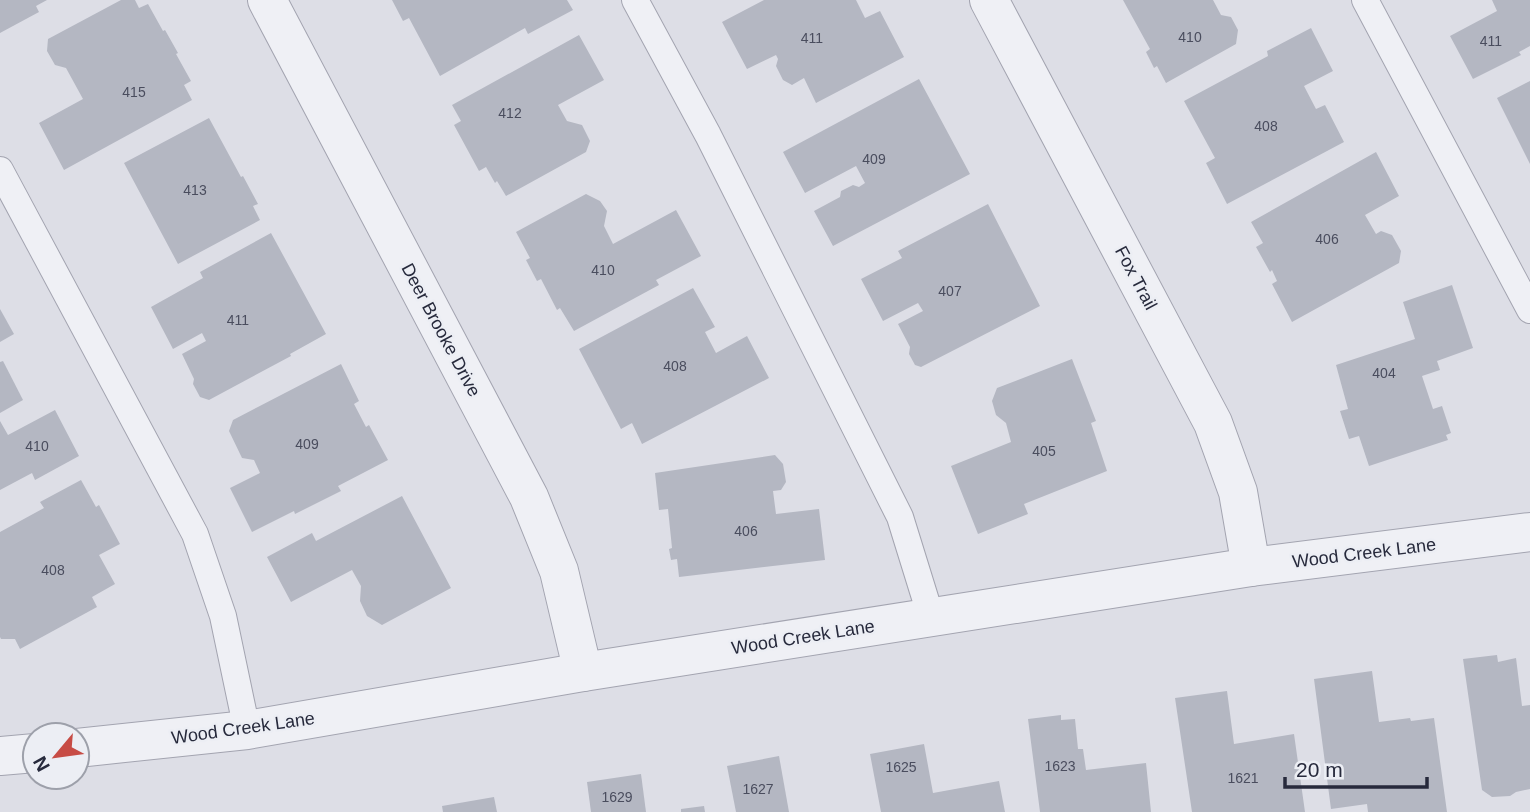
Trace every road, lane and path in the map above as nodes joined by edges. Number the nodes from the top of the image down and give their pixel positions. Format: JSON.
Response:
{"nodes":[{"id":1,"x":267,"y":0,"type":"edge"},
{"id":2,"x":635,"y":0,"type":"edge"},
{"id":3,"x":989,"y":0,"type":"edge"},
{"id":4,"x":1365,"y":0,"type":"edge"},
{"id":5,"x":0,"y":170,"type":"edge"},
{"id":6,"x":1530,"y":310,"type":"edge"},
{"id":7,"x":1530,"y":531,"type":"edge"},
{"id":8,"x":1251,"y":567,"type":"junction"},
{"id":9,"x":931,"y":617,"type":"junction"},
{"id":10,"x":583,"y":672,"type":"junction"},
{"id":11,"x":247,"y":730,"type":"junction"},
{"id":12,"x":91,"y":747,"type":"edge"},
{"id":13,"x":21,"y":754,"type":"edge"},
{"id":14,"x":0,"y":755,"type":"edge"}],
"edges":[{"from":1,"to":10,"type":"street","name":"Deer Brooke Drive"},
{"from":2,"to":9,"type":"lane"},
{"from":3,"to":8,"type":"street","name":"Fox Trail"},
{"from":4,"to":6,"type":"lane"},
{"from":5,"to":11,"type":"lane"},
{"from":7,"to":8,"type":"street","name":"Wood Creek Lane"},
{"from":8,"to":9,"type":"street","name":"Wood Creek Lane"},
{"from":9,"to":10,"type":"street","name":"Wood Creek Lane"},
{"from":10,"to":11,"type":"street","name":"Wood Creek Lane"},
{"from":11,"to":12,"type":"street","name":"Wood Creek Lane"},
{"from":13,"to":14,"type":"street"}]}
